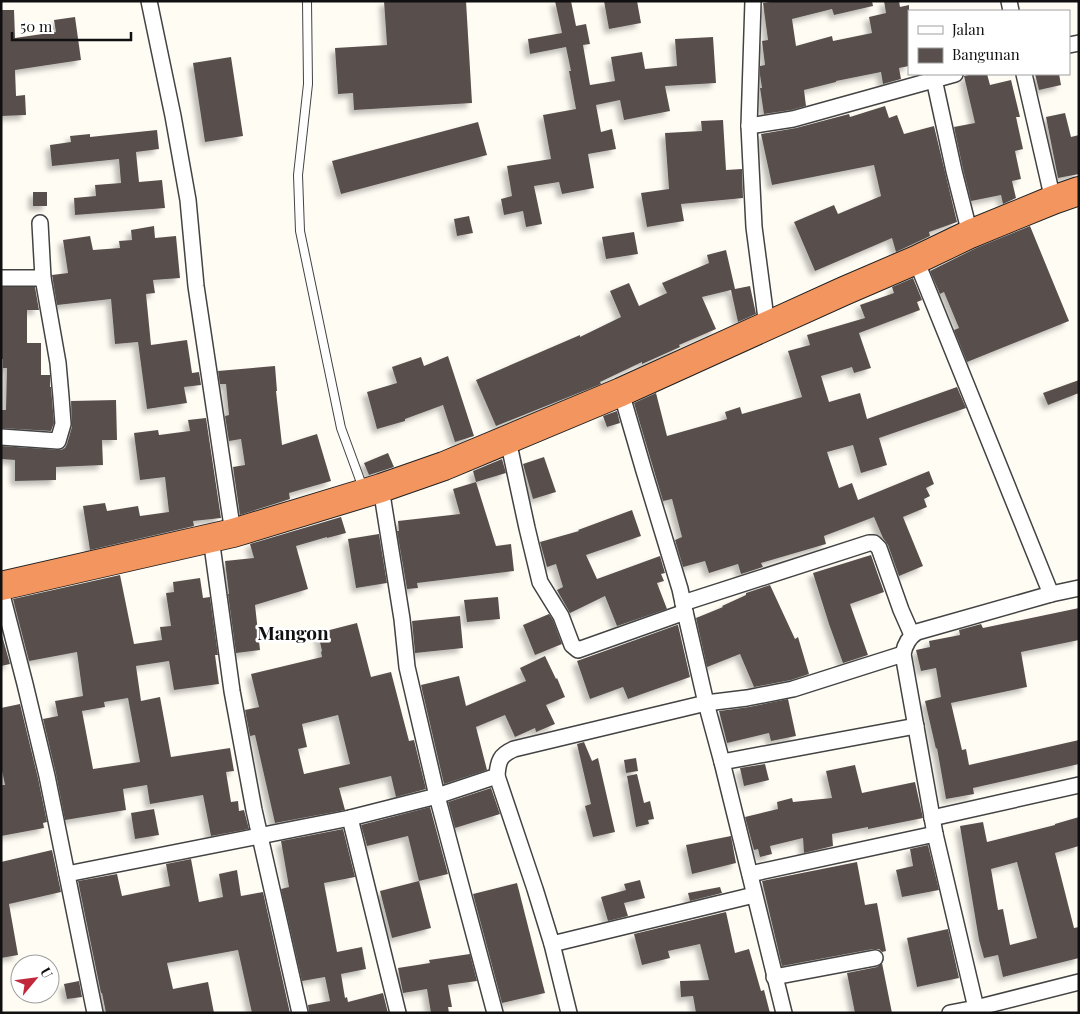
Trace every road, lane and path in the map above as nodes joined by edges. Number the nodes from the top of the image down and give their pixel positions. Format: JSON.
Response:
{"nodes":[{"id":1,"x":149,"y":1,"type":"edge"},
{"id":2,"x":307,"y":1,"type":"edge"},
{"id":3,"x":753,"y":1,"type":"edge"},
{"id":4,"x":951,"y":75,"type":"edge"},
{"id":5,"x":1024,"y":75,"type":"edge"},
{"id":6,"x":934,"y":79,"type":"junction"},
{"id":7,"x":749,"y":126,"type":"junction"},
{"id":8,"x":1079,"y":192,"type":"edge"},
{"id":9,"x":1053,"y":200,"type":"junction"},
{"id":10,"x":40,"y":223,"type":"dead end"},
{"id":11,"x":970,"y":234,"type":"junction"},
{"id":12,"x":916,"y":260,"type":"junction"},
{"id":13,"x":1,"y":278,"type":"edge"},
{"id":14,"x":43,"y":278,"type":"junction"},
{"id":15,"x":767,"y":326,"type":"junction"},
{"id":16,"x":621,"y":392,"type":"junction"},
{"id":17,"x":1,"y":438,"type":"edge"},
{"id":18,"x":508,"y":440,"type":"junction"},
{"id":19,"x":372,"y":490,"type":"junction"},
{"id":20,"x":222,"y":536,"type":"junction"},
{"id":21,"x":1,"y":586,"type":"edge"},
{"id":22,"x":1079,"y":588,"type":"edge"},
{"id":23,"x":1,"y":591,"type":"edge"},
{"id":24,"x":1050,"y":594,"type":"junction"},
{"id":25,"x":684,"y":607,"type":"junction"},
{"id":26,"x":912,"y":635,"type":"junction"},
{"id":27,"x":903,"y":654,"type":"junction"},
{"id":28,"x":706,"y":704,"type":"junction"},
{"id":29,"x":916,"y":726,"type":"junction"},
{"id":30,"x":722,"y":762,"type":"junction"},
{"id":31,"x":497,"y":776,"type":"junction"},
{"id":32,"x":1079,"y":785,"type":"edge"},
{"id":33,"x":437,"y":796,"type":"junction"},
{"id":34,"x":350,"y":818,"type":"junction"},
{"id":35,"x":932,"y":818,"type":"junction"},
{"id":36,"x":935,"y":834,"type":"junction"},
{"id":37,"x":260,"y":836,"type":"junction"},
{"id":38,"x":67,"y":874,"type":"junction"},
{"id":39,"x":750,"y":874,"type":"junction"},
{"id":40,"x":754,"y":895,"type":"junction"},
{"id":41,"x":552,"y":944,"type":"junction"},
{"id":42,"x":875,"y":958,"type":"dead end"},
{"id":43,"x":774,"y":977,"type":"junction"},
{"id":44,"x":1079,"y":982,"type":"edge"},
{"id":45,"x":976,"y":1010,"type":"edge"},
{"id":46,"x":95,"y":1013,"type":"edge"},
{"id":47,"x":300,"y":1013,"type":"edge"},
{"id":48,"x":398,"y":1013,"type":"edge"},
{"id":49,"x":495,"y":1013,"type":"edge"},
{"id":50,"x":569,"y":1013,"type":"edge"},
{"id":51,"x":784,"y":1013,"type":"edge"},
{"id":52,"x":950,"y":1013,"type":"edge"}],
"edges":[{"from":1,"to":20,"type":"street"},
{"from":2,"to":19,"type":"lane"},
{"from":3,"to":7,"type":"street"},
{"from":4,"to":6,"type":"street"},
{"from":5,"to":9,"type":"street"},
{"from":6,"to":7,"type":"street"},
{"from":6,"to":11,"type":"street"},
{"from":7,"to":15,"type":"street"},
{"from":8,"to":9,"type":"highway"},
{"from":9,"to":11,"type":"highway"},
{"from":10,"to":14,"type":"street"},
{"from":11,"to":12,"type":"highway"},
{"from":12,"to":15,"type":"highway"},
{"from":12,"to":24,"type":"street"},
{"from":13,"to":14,"type":"street"},
{"from":14,"to":17,"type":"street"},
{"from":15,"to":16,"type":"highway"},
{"from":16,"to":18,"type":"highway"},
{"from":16,"to":25,"type":"street"},
{"from":18,"to":19,"type":"highway"},
{"from":18,"to":25,"type":"street"},
{"from":19,"to":20,"type":"highway"},
{"from":19,"to":33,"type":"street"},
{"from":20,"to":21,"type":"highway"},
{"from":20,"to":37,"type":"street"},
{"from":22,"to":24,"type":"street"},
{"from":23,"to":38,"type":"street"},
{"from":24,"to":26,"type":"street"},
{"from":25,"to":26,"type":"street"},
{"from":25,"to":28,"type":"street"},
{"from":26,"to":27,"type":"street"},
{"from":27,"to":28,"type":"street"},
{"from":27,"to":29,"type":"street"},
{"from":28,"to":30,"type":"street"},
{"from":28,"to":31,"type":"street"},
{"from":29,"to":30,"type":"street"},
{"from":29,"to":35,"type":"street"},
{"from":30,"to":39,"type":"street"},
{"from":31,"to":33,"type":"street"},
{"from":31,"to":41,"type":"street"},
{"from":32,"to":35,"type":"street"},
{"from":33,"to":34,"type":"street"},
{"from":33,"to":49,"type":"street"},
{"from":34,"to":37,"type":"street"},
{"from":34,"to":48,"type":"street"},
{"from":35,"to":36,"type":"street"},
{"from":36,"to":39,"type":"street"},
{"from":36,"to":45,"type":"street"},
{"from":37,"to":38,"type":"street"},
{"from":37,"to":47,"type":"street"},
{"from":38,"to":46,"type":"street"},
{"from":39,"to":40,"type":"street"},
{"from":40,"to":41,"type":"street"},
{"from":40,"to":43,"type":"street"},
{"from":41,"to":50,"type":"street"},
{"from":42,"to":43,"type":"street"},
{"from":43,"to":51,"type":"street"},
{"from":44,"to":45,"type":"street"},
{"from":45,"to":52,"type":"street"}]}
